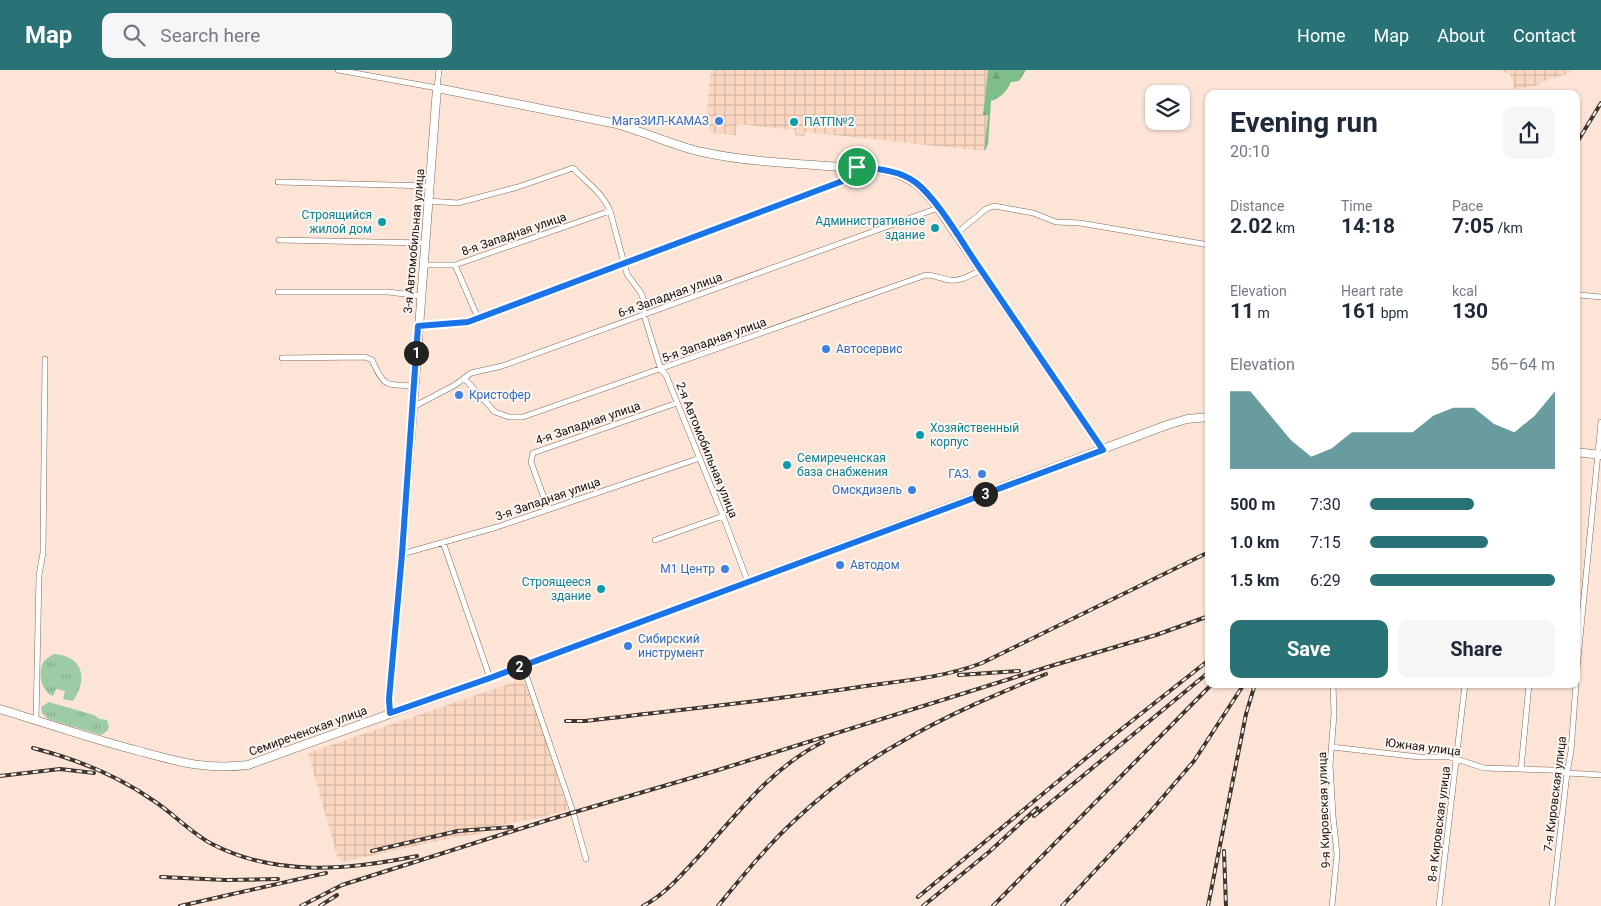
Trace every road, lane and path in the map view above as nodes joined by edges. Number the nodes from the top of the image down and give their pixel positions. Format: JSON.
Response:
{"nodes":[{"id":1,"x":338,"y":70,"type":"edge"},
{"id":2,"x":439,"y":70,"type":"edge"},
{"id":3,"x":437,"y":88,"type":"junction"},
{"id":4,"x":857,"y":167,"type":"junction"},
{"id":5,"x":278,"y":182,"type":"dead end"},
{"id":6,"x":429,"y":186,"type":"junction"},
{"id":7,"x":428,"y":201,"type":"junction"},
{"id":8,"x":938,"y":208,"type":"junction"},
{"id":9,"x":610,"y":211,"type":"junction"},
{"id":10,"x":957,"y":234,"type":"junction"},
{"id":11,"x":279,"y":240,"type":"dead end"},
{"id":12,"x":425,"y":243,"type":"junction"},
{"id":13,"x":1205,"y":244,"type":"edge"},
{"id":14,"x":623,"y":264,"type":"junction"},
{"id":15,"x":424,"y":265,"type":"junction"},
{"id":16,"x":455,"y":265,"type":"junction"},
{"id":17,"x":981,"y":270,"type":"junction"},
{"id":18,"x":278,"y":292,"type":"dead end"},
{"id":19,"x":1580,"y":295,"type":"edge"},
{"id":20,"x":421,"y":296,"type":"junction"},
{"id":21,"x":1601,"y":297,"type":"edge"},
{"id":22,"x":644,"y":315,"type":"junction"},
{"id":23,"x":478,"y":318,"type":"junction"},
{"id":24,"x":418,"y":326,"type":"junction"},
{"id":25,"x":282,"y":358,"type":"dead end"},
{"id":26,"x":45,"y":359,"type":"dead end"},
{"id":27,"x":661,"y":370,"type":"junction"},
{"id":28,"x":464,"y":378,"type":"junction"},
{"id":29,"x":414,"y":386,"type":"junction"},
{"id":30,"x":677,"y":402,"type":"junction"},
{"id":31,"x":413,"y":406,"type":"junction"},
{"id":32,"x":1205,"y":418,"type":"edge"},
{"id":33,"x":1601,"y":422,"type":"edge"},
{"id":34,"x":1103,"y":450,"type":"junction"},
{"id":35,"x":1580,"y":452,"type":"edge"},
{"id":36,"x":1600,"y":454,"type":"edge"},
{"id":37,"x":700,"y":458,"type":"junction"},
{"id":38,"x":548,"y":509,"type":"junction"},
{"id":39,"x":723,"y":516,"type":"junction"},
{"id":40,"x":655,"y":540,"type":"dead end"},
{"id":41,"x":443,"y":542,"type":"junction"},
{"id":42,"x":402,"y":554,"type":"junction"},
{"id":43,"x":748,"y":582,"type":"junction"},
{"id":44,"x":1580,"y":642,"type":"edge"},
{"id":45,"x":523,"y":666,"type":"junction"},
{"id":46,"x":490,"y":678,"type":"junction"},
{"id":47,"x":1333,"y":688,"type":"edge"},
{"id":48,"x":1465,"y":688,"type":"edge"},
{"id":49,"x":1529,"y":688,"type":"edge"},
{"id":50,"x":1576,"y":688,"type":"edge"},
{"id":51,"x":0,"y":709,"type":"edge"},
{"id":52,"x":390,"y":713,"type":"junction"},
{"id":53,"x":36,"y":720,"type":"junction"},
{"id":54,"x":1332,"y":747,"type":"junction"},
{"id":55,"x":1457,"y":758,"type":"junction"},
{"id":56,"x":1521,"y":769,"type":"junction"},
{"id":57,"x":1566,"y":773,"type":"junction"},
{"id":58,"x":1601,"y":776,"type":"edge"},
{"id":59,"x":586,"y":859,"type":"dead end"},
{"id":60,"x":1332,"y":906,"type":"edge"},
{"id":61,"x":1439,"y":906,"type":"edge"},
{"id":62,"x":1552,"y":906,"type":"edge"}],
"edges":[{"from":1,"to":3,"type":"street"},
{"from":2,"to":3,"type":"street","name":"3-я Автомобильная улица"},
{"from":3,"to":4,"type":"street"},
{"from":3,"to":6,"type":"street","name":"3-я Автомобильная улица"},
{"from":4,"to":8,"type":"street"},
{"from":4,"to":14,"type":"street"},
{"from":5,"to":6,"type":"street"},
{"from":6,"to":7,"type":"street","name":"3-я Автомобильная улица"},
{"from":7,"to":9,"type":"street","name":"2-я Автомобильная улица"},
{"from":7,"to":12,"type":"street","name":"3-я Автомобильная улица"},
{"from":8,"to":10,"type":"street"},
{"from":8,"to":22,"type":"street","name":"6-я Западная улица"},
{"from":9,"to":14,"type":"street","name":"2-я Автомобильная улица"},
{"from":9,"to":16,"type":"street","name":"8-я Западная улица"},
{"from":10,"to":13,"type":"street"},
{"from":10,"to":17,"type":"street"},
{"from":11,"to":12,"type":"street"},
{"from":12,"to":15,"type":"street","name":"3-я Автомобильная улица"},
{"from":14,"to":22,"type":"street","name":"2-я Автомобильная улица"},
{"from":14,"to":23,"type":"street"},
{"from":15,"to":16,"type":"street","name":"8-я Западная улица"},
{"from":15,"to":20,"type":"street","name":"3-я Автомобильная улица"},
{"from":16,"to":23,"type":"street"},
{"from":17,"to":27,"type":"street","name":"5-я Западная улица"},
{"from":17,"to":34,"type":"street"},
{"from":18,"to":20,"type":"street"},
{"from":19,"to":21,"type":"street"},
{"from":20,"to":24,"type":"street","name":"3-я Автомобильная улица"},
{"from":22,"to":27,"type":"street","name":"2-я Автомобильная улица"},
{"from":22,"to":28,"type":"street","name":"6-я Западная улица"},
{"from":23,"to":24,"type":"street"},
{"from":24,"to":29,"type":"street","name":"3-я Автомобильная улица"},
{"from":25,"to":29,"type":"street"},
{"from":26,"to":53,"type":"street"},
{"from":27,"to":28,"type":"street","name":"5-я Западная улица"},
{"from":27,"to":30,"type":"street","name":"2-я Автомобильная улица"},
{"from":28,"to":31,"type":"street","name":"6-я Западная улица"},
{"from":29,"to":31,"type":"street","name":"3-я Автомобильная улица"},
{"from":30,"to":37,"type":"street","name":"2-я Автомобильная улица"},
{"from":30,"to":38,"type":"street","name":"4-я Западная улица"},
{"from":31,"to":42,"type":"street","name":"3-я Автомобильная улица"},
{"from":32,"to":34,"type":"street","name":"Семиреченская улица"},
{"from":33,"to":36,"type":"street"},
{"from":34,"to":43,"type":"street","name":"Семиреченская улица"},
{"from":35,"to":36,"type":"street"},
{"from":36,"to":44,"type":"street"},
{"from":37,"to":38,"type":"street","name":"3-я Западная улица"},
{"from":37,"to":39,"type":"street","name":"2-я Автомобильная улица"},
{"from":38,"to":41,"type":"street","name":"3-я Западная улица"},
{"from":39,"to":40,"type":"street"},
{"from":39,"to":43,"type":"street","name":"2-я Автомобильная улица"},
{"from":41,"to":42,"type":"street","name":"3-я Западная улица"},
{"from":41,"to":46,"type":"street"},
{"from":42,"to":52,"type":"street","name":"3-я Автомобильная улица"},
{"from":43,"to":45,"type":"street","name":"Семиреченская улица"},
{"from":45,"to":46,"type":"street","name":"Семиреченская улица"},
{"from":45,"to":59,"type":"street"},
{"from":46,"to":52,"type":"street","name":"Семиреченская улица"},
{"from":47,"to":54,"type":"street","name":"9-я Кировская улица"},
{"from":48,"to":55,"type":"street","name":"8-я Кировская улица"},
{"from":49,"to":56,"type":"street"},
{"from":50,"to":57,"type":"street","name":"7-я Кировская улица"},
{"from":51,"to":53,"type":"street","name":"Семиреченская улица"},
{"from":52,"to":53,"type":"street","name":"Семиреченская улица"},
{"from":54,"to":55,"type":"street","name":"Южная улица"},
{"from":54,"to":60,"type":"street","name":"9-я Кировская улица"},
{"from":55,"to":56,"type":"street","name":"Южная улица"},
{"from":55,"to":61,"type":"street","name":"8-я Кировская улица"},
{"from":56,"to":57,"type":"street","name":"Южная улица"},
{"from":57,"to":58,"type":"street","name":"Южная улица"},
{"from":57,"to":62,"type":"street","name":"7-я Кировская улица"}]}
